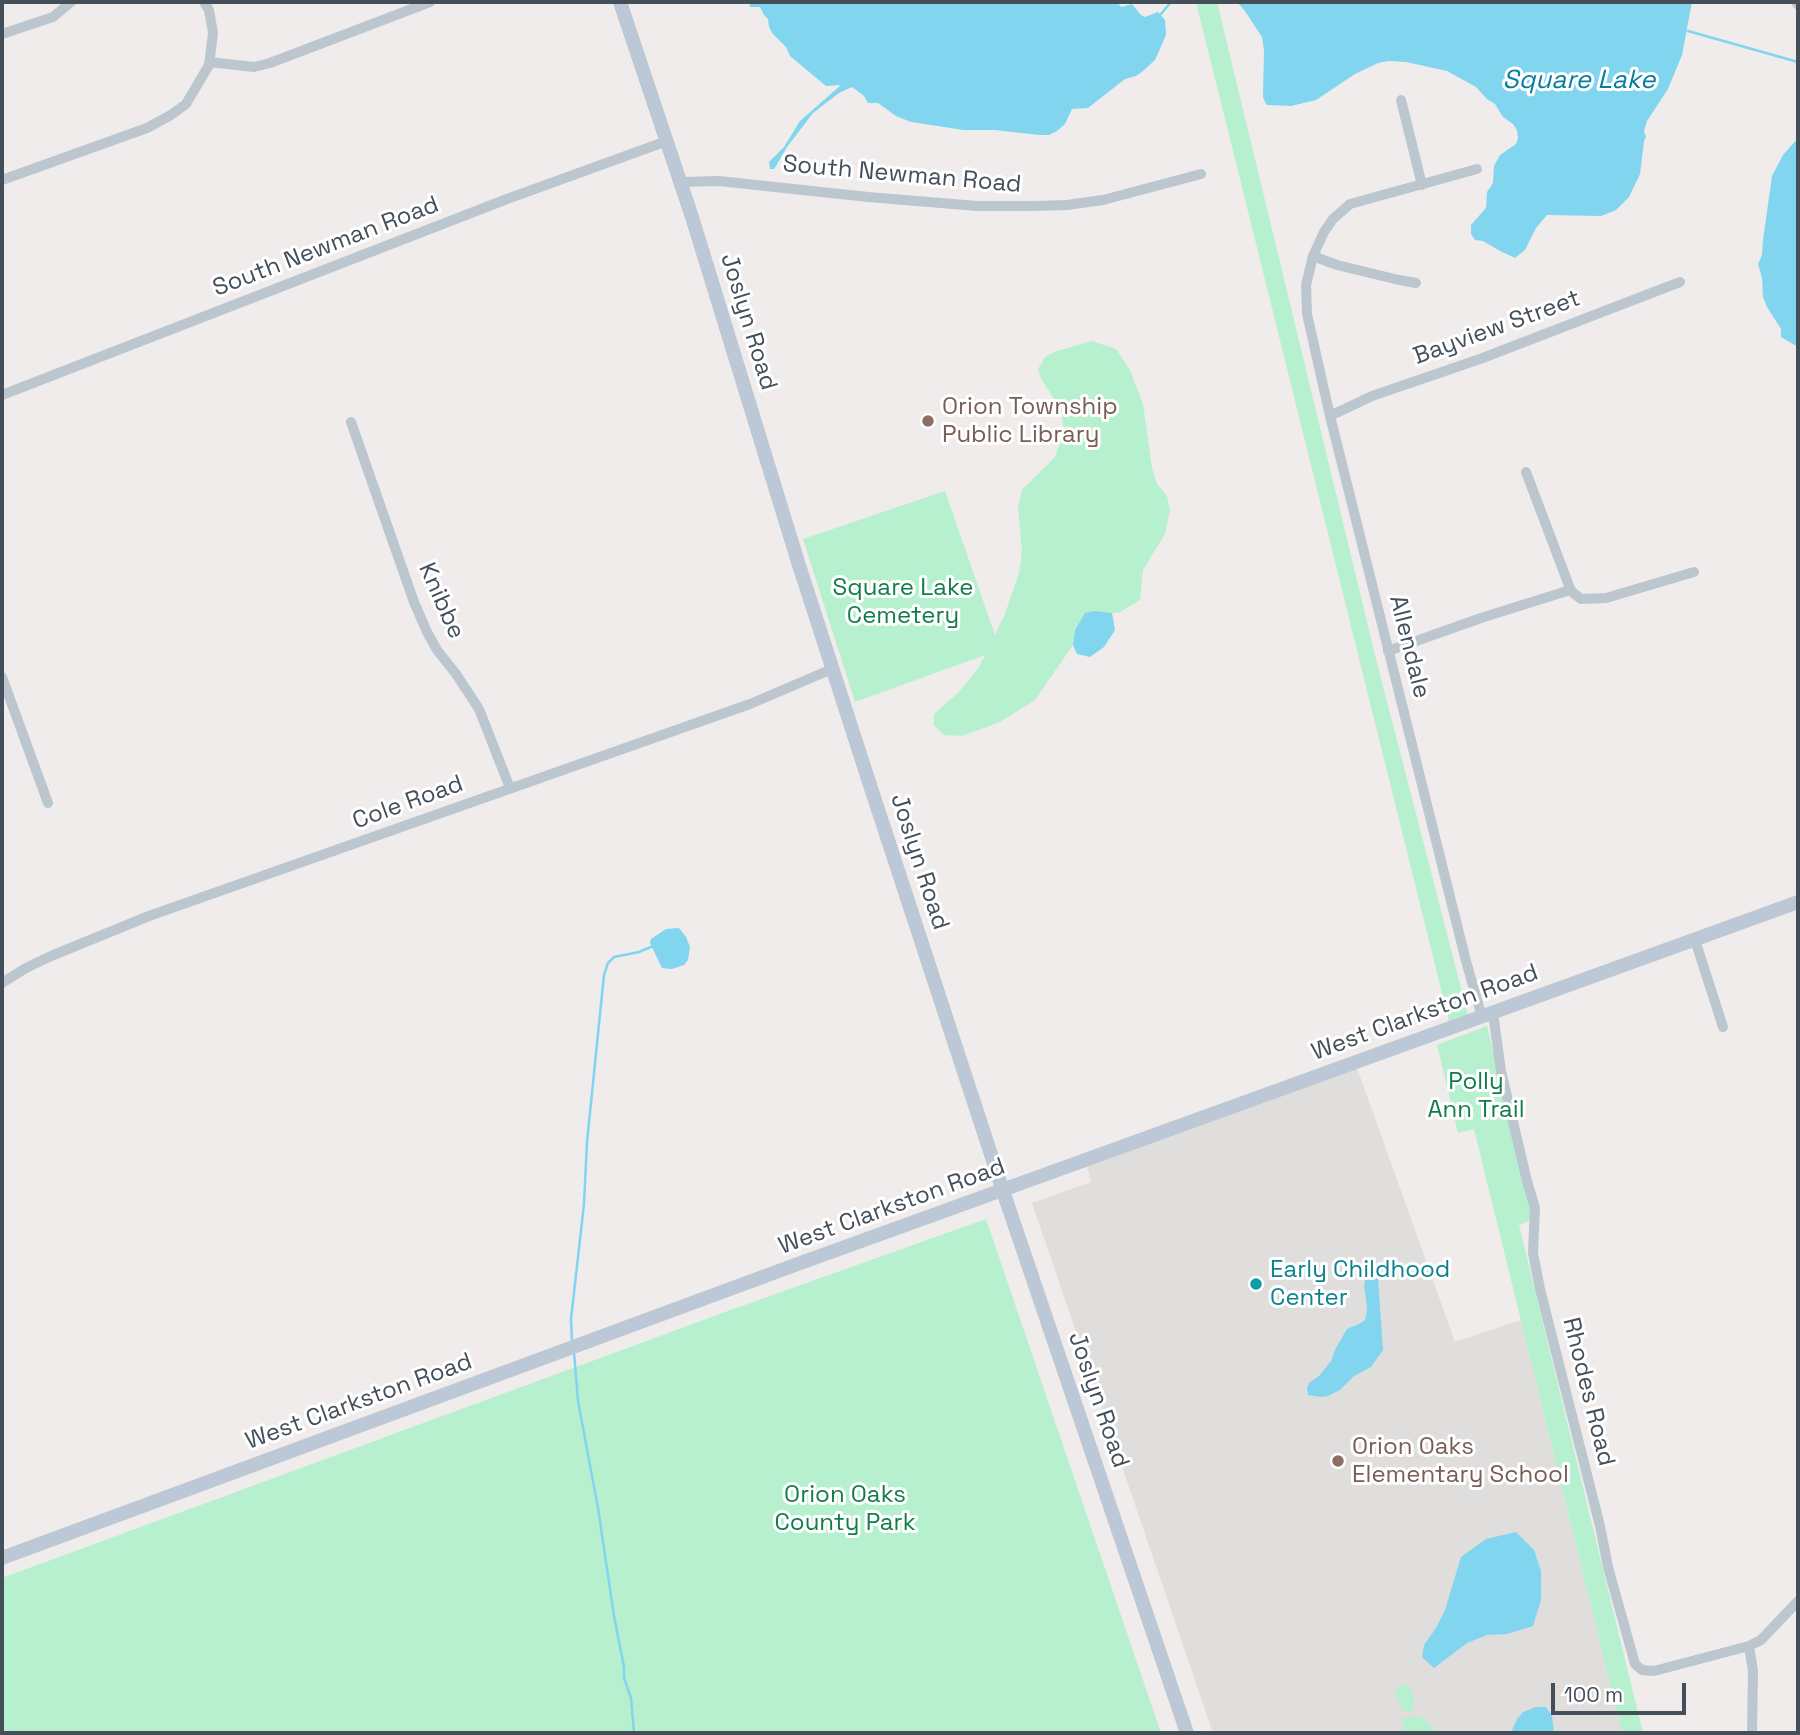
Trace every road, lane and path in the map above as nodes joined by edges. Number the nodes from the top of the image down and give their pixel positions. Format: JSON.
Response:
{"nodes":[{"id":1,"x":71,"y":2,"type":"edge"},
{"id":2,"x":204,"y":2,"type":"edge"},
{"id":3,"x":430,"y":2,"type":"edge"},
{"id":4,"x":620,"y":2,"type":"edge"},
{"id":5,"x":2,"y":34,"type":"edge"},
{"id":6,"x":209,"y":62,"type":"junction"},
{"id":7,"x":1401,"y":100,"type":"dead end"},
{"id":8,"x":667,"y":141,"type":"junction"},
{"id":9,"x":1477,"y":169,"type":"dead end"},
{"id":10,"x":1201,"y":174,"type":"dead end"},
{"id":11,"x":2,"y":180,"type":"edge"},
{"id":12,"x":680,"y":182,"type":"junction"},
{"id":13,"x":1422,"y":185,"type":"junction"},
{"id":14,"x":1313,"y":256,"type":"junction"},
{"id":15,"x":1680,"y":282,"type":"dead end"},
{"id":16,"x":1416,"y":283,"type":"dead end"},
{"id":17,"x":2,"y":395,"type":"edge"},
{"id":18,"x":1330,"y":416,"type":"junction"},
{"id":19,"x":351,"y":422,"type":"dead end"},
{"id":20,"x":1526,"y":472,"type":"dead end"},
{"id":21,"x":1693,"y":572,"type":"dead end"},
{"id":22,"x":1571,"y":591,"type":"junction"},
{"id":23,"x":1388,"y":651,"type":"junction"},
{"id":24,"x":832,"y":669,"type":"junction"},
{"id":25,"x":2,"y":677,"type":"edge"},
{"id":26,"x":510,"y":788,"type":"junction"},
{"id":27,"x":48,"y":803,"type":"dead end"},
{"id":28,"x":1798,"y":902,"type":"edge"},
{"id":29,"x":1695,"y":940,"type":"junction"},
{"id":30,"x":2,"y":983,"type":"edge"},
{"id":31,"x":1488,"y":1015,"type":"junction"},
{"id":32,"x":1723,"y":1027,"type":"dead end"},
{"id":33,"x":1003,"y":1191,"type":"junction"},
{"id":34,"x":2,"y":1558,"type":"edge"},
{"id":35,"x":1798,"y":1601,"type":"edge"},
{"id":36,"x":1749,"y":1646,"type":"junction"},
{"id":37,"x":1187,"y":1733,"type":"edge"},
{"id":38,"x":1752,"y":1733,"type":"edge"}],
"edges":[{"from":1,"to":5,"type":"street"},
{"from":2,"to":6,"type":"street"},
{"from":3,"to":6,"type":"street"},
{"from":4,"to":8,"type":"main road","name":"Joslyn Road"},
{"from":6,"to":11,"type":"street"},
{"from":7,"to":13,"type":"street"},
{"from":8,"to":12,"type":"main road","name":"Joslyn Road"},
{"from":8,"to":17,"type":"street","name":"South Newman Road"},
{"from":9,"to":13,"type":"street","name":"Allendale"},
{"from":10,"to":12,"type":"street","name":"South Newman Road"},
{"from":12,"to":24,"type":"main road","name":"Joslyn Road"},
{"from":13,"to":14,"type":"street","name":"Allendale"},
{"from":14,"to":16,"type":"street"},
{"from":14,"to":18,"type":"street","name":"Allendale"},
{"from":15,"to":18,"type":"street","name":"Bayview Street"},
{"from":18,"to":23,"type":"street","name":"Allendale"},
{"from":19,"to":26,"type":"street","name":"Knibbe"},
{"from":20,"to":22,"type":"street"},
{"from":21,"to":22,"type":"street"},
{"from":22,"to":23,"type":"street"},
{"from":23,"to":31,"type":"street","name":"Allendale"},
{"from":24,"to":26,"type":"street","name":"Cole Road"},
{"from":24,"to":33,"type":"main road","name":"Joslyn Road"},
{"from":25,"to":27,"type":"street"},
{"from":26,"to":30,"type":"street","name":"Cole Road"},
{"from":28,"to":29,"type":"main road","name":"West Clarkston Road"},
{"from":29,"to":31,"type":"main road","name":"West Clarkston Road"},
{"from":29,"to":32,"type":"street"},
{"from":31,"to":33,"type":"main road","name":"West Clarkston Road"},
{"from":31,"to":36,"type":"street","name":"Rhodes Road"},
{"from":33,"to":34,"type":"main road","name":"West Clarkston Road"},
{"from":33,"to":37,"type":"main road","name":"Joslyn Road"},
{"from":35,"to":36,"type":"street"},
{"from":36,"to":38,"type":"street"}]}
